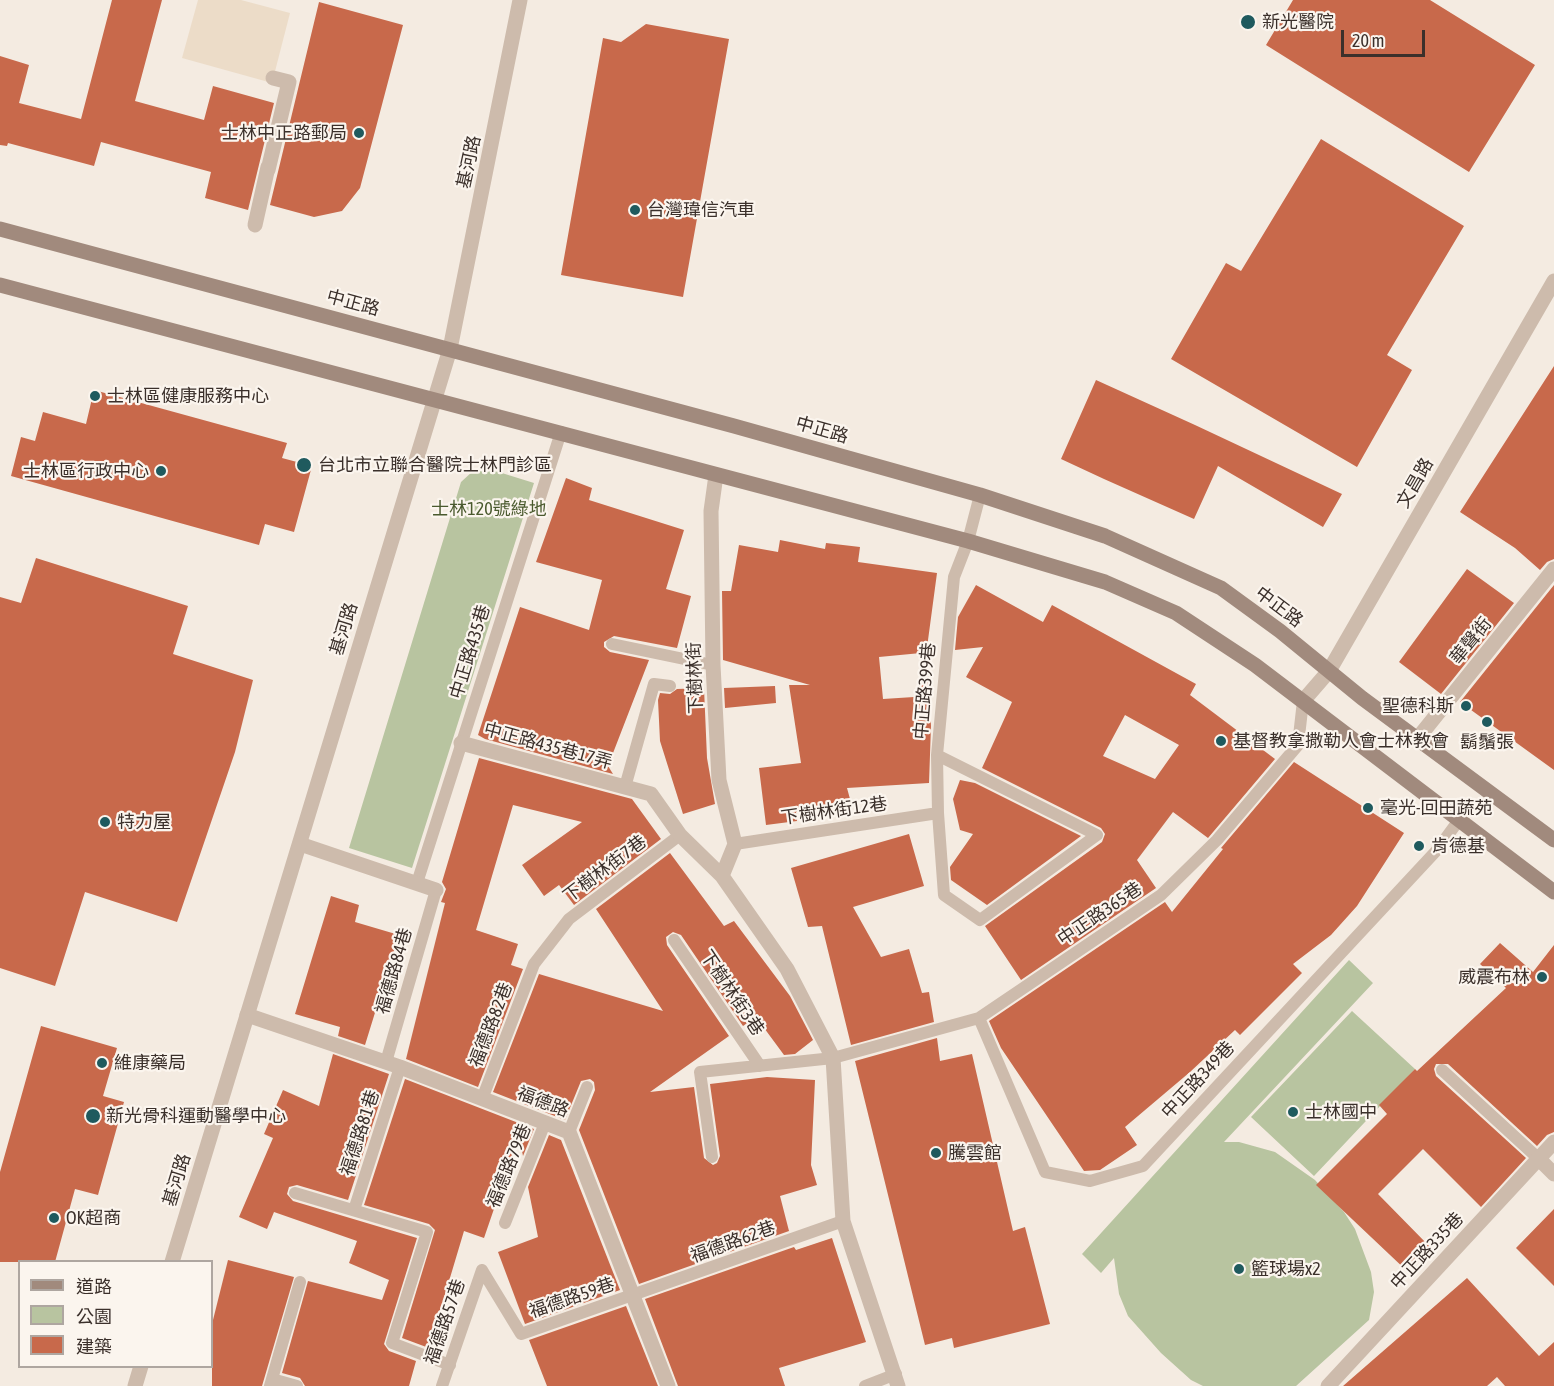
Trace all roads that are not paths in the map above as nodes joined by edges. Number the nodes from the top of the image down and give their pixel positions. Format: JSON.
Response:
{"nodes":[{"id":1,"x":520,"y":0,"type":"edge"},
{"id":2,"x":273,"y":78,"type":"dead end"},
{"id":3,"x":255,"y":225,"type":"dead end"},
{"id":4,"x":0,"y":229,"type":"edge"},
{"id":5,"x":1554,"y":280,"type":"edge"},
{"id":6,"x":0,"y":285,"type":"edge"},
{"id":7,"x":450,"y":349,"type":"junction"},
{"id":8,"x":435,"y":401,"type":"junction"},
{"id":9,"x":561,"y":432,"type":"junction"},
{"id":10,"x":716,"y":475,"type":"junction"},
{"id":11,"x":980,"y":495,"type":"junction"},
{"id":12,"x":968,"y":541,"type":"junction"},
{"id":13,"x":1554,"y":569,"type":"edge"},
{"id":14,"x":612,"y":644,"type":"dead end"},
{"id":15,"x":713,"y":665,"type":"junction"},
{"id":16,"x":1329,"y":671,"type":"junction"},
{"id":17,"x":670,"y":686,"type":"dead end"},
{"id":18,"x":1303,"y":701,"type":"junction"},
{"id":19,"x":1418,"y":738,"type":"junction"},
{"id":20,"x":461,"y":743,"type":"junction"},
{"id":21,"x":937,"y":755,"type":"junction"},
{"id":22,"x":625,"y":787,"type":"junction"},
{"id":23,"x":938,"y":813,"type":"junction"},
{"id":24,"x":1459,"y":820,"type":"junction"},
{"id":25,"x":1552,"y":834,"type":"edge"},
{"id":26,"x":680,"y":835,"type":"junction"},
{"id":27,"x":300,"y":844,"type":"junction"},
{"id":28,"x":735,"y":844,"type":"junction"},
{"id":29,"x":722,"y":876,"type":"junction"},
{"id":30,"x":417,"y":883,"type":"junction"},
{"id":31,"x":436,"y":890,"type":"joint"},
{"id":32,"x":1554,"y":892,"type":"edge"},
{"id":33,"x":674,"y":940,"type":"dead end"},
{"id":34,"x":534,"y":964,"type":"joint"},
{"id":35,"x":248,"y":1015,"type":"junction"},
{"id":36,"x":979,"y":1018,"type":"junction"},
{"id":37,"x":833,"y":1058,"type":"junction"},
{"id":38,"x":393,"y":1065,"type":"junction"},
{"id":39,"x":760,"y":1066,"type":"junction"},
{"id":40,"x":1442,"y":1071,"type":"dead end"},
{"id":41,"x":587,"y":1087,"type":"dead end"},
{"id":42,"x":482,"y":1099,"type":"junction"},
{"id":43,"x":545,"y":1123,"type":"junction"},
{"id":44,"x":569,"y":1132,"type":"junction"},
{"id":45,"x":1554,"y":1142,"type":"edge"},
{"id":46,"x":712,"y":1157,"type":"dead end"},
{"id":47,"x":1539,"y":1159,"type":"junction"},
{"id":48,"x":1554,"y":1174,"type":"edge"},
{"id":49,"x":295,"y":1193,"type":"dead end"},
{"id":50,"x":354,"y":1210,"type":"junction"},
{"id":51,"x":843,"y":1221,"type":"junction"},
{"id":52,"x":505,"y":1223,"type":"dead end"},
{"id":53,"x":173,"y":1260,"type":"edge"},
{"id":54,"x":482,"y":1270,"type":"joint"},
{"id":55,"x":300,"y":1282,"type":"dead end"},
{"id":56,"x":634,"y":1296,"type":"junction"},
{"id":57,"x":450,"y":1365,"type":"junction"},
{"id":58,"x":140,"y":1368,"type":"edge"},
{"id":59,"x":897,"y":1380,"type":"edge"},
{"id":60,"x":271,"y":1383,"type":"edge"},
{"id":61,"x":135,"y":1386,"type":"edge"},
{"id":62,"x":297,"y":1386,"type":"edge"},
{"id":63,"x":442,"y":1386,"type":"edge"},
{"id":64,"x":668,"y":1386,"type":"edge"},
{"id":65,"x":865,"y":1386,"type":"edge"},
{"id":66,"x":1328,"y":1386,"type":"edge"}],
"edges":[{"from":1,"to":7,"type":"street","name":"基河路"},
{"from":2,"to":3,"type":"street"},
{"from":4,"to":7,"type":"main road","name":"中正路"},
{"from":5,"to":16,"type":"street","name":"文昌路"},
{"from":6,"to":8,"type":"main road"},
{"from":7,"to":8,"type":"street","name":"基河路"},
{"from":7,"to":11,"type":"main road","name":"中正路"},
{"from":8,"to":9,"type":"main road"},
{"from":8,"to":27,"type":"street","name":"基河路"},
{"from":9,"to":10,"type":"main road"},
{"from":9,"to":20,"type":"lane","name":"中正路435巷"},
{"from":10,"to":12,"type":"main road"},
{"from":10,"to":15,"type":"street","name":"下樹林街"},
{"from":11,"to":12,"type":"lane","name":"中正路399巷"},
{"from":11,"to":16,"type":"main road","name":"中正路"},
{"from":12,"to":18,"type":"main road"},
{"from":12,"to":21,"type":"lane","name":"中正路399巷"},
{"from":13,"to":19,"type":"street","name":"華聲街"},
{"from":14,"to":15,"type":"lane"},
{"from":15,"to":28,"type":"street","name":"下樹林街"},
{"from":16,"to":18,"type":"street","name":"文昌路"},
{"from":16,"to":19,"type":"main road","name":"中正路"},
{"from":17,"to":22,"type":"lane"},
{"from":18,"to":24,"type":"main road"},
{"from":18,"to":36,"type":"lane","name":"中正路365巷"},
{"from":19,"to":25,"type":"main road","name":"中正路"},
{"from":20,"to":22,"type":"street","name":"中正路435巷17弄"},
{"from":20,"to":30,"type":"lane","name":"中正路435巷"},
{"from":21,"to":23,"type":"lane","name":"中正路399巷"},
{"from":21,"to":23,"type":"lane","name":"中正路399巷"},
{"from":22,"to":26,"type":"street"},
{"from":23,"to":28,"type":"lane","name":"下樹林街12巷"},
{"from":24,"to":32,"type":"main road"},
{"from":24,"to":36,"type":"lane","name":"中正路349巷"},
{"from":26,"to":29,"type":"street"},
{"from":26,"to":34,"type":"lane","name":"下樹林街7巷"},
{"from":27,"to":30,"type":"street"},
{"from":27,"to":35,"type":"street","name":"基河路"},
{"from":28,"to":29,"type":"street"},
{"from":29,"to":37,"type":"street"},
{"from":30,"to":31,"type":"street"},
{"from":31,"to":38,"type":"lane","name":"福德路84巷"},
{"from":33,"to":39,"type":"lane","name":"下樹林街3巷"},
{"from":34,"to":42,"type":"lane","name":"福德路82巷"},
{"from":35,"to":38,"type":"street","name":"福德路"},
{"from":35,"to":53,"type":"street","name":"基河路"},
{"from":36,"to":37,"type":"lane","name":"中正路365巷"},
{"from":37,"to":39,"type":"lane","name":"中正路365巷"},
{"from":37,"to":51,"type":"street"},
{"from":38,"to":42,"type":"street","name":"福德路"},
{"from":38,"to":50,"type":"lane","name":"福德路81巷"},
{"from":39,"to":46,"type":"lane","name":"中正路365巷"},
{"from":40,"to":47,"type":"lane"},
{"from":41,"to":44,"type":"lane"},
{"from":42,"to":43,"type":"street","name":"福德路"},
{"from":43,"to":44,"type":"street","name":"福德路"},
{"from":43,"to":52,"type":"lane","name":"福德路79巷"},
{"from":44,"to":56,"type":"street","name":"福德路"},
{"from":45,"to":47,"type":"street","name":"中正路335巷"},
{"from":47,"to":48,"type":"street"},
{"from":47,"to":66,"type":"street","name":"中正路335巷"},
{"from":49,"to":50,"type":"lane"},
{"from":50,"to":57,"type":"lane"},
{"from":51,"to":56,"type":"lane","name":"福德路62巷"},
{"from":51,"to":59,"type":"street"},
{"from":54,"to":56,"type":"lane","name":"福德路59巷"},
{"from":54,"to":57,"type":"lane","name":"福德路57巷"},
{"from":55,"to":60,"type":"lane"},
{"from":56,"to":64,"type":"street","name":"福德路"},
{"from":57,"to":63,"type":"lane","name":"福德路57巷"},
{"from":58,"to":61,"type":"street"},
{"from":59,"to":65,"type":"lane"},
{"from":60,"to":62,"type":"lane"}]}
